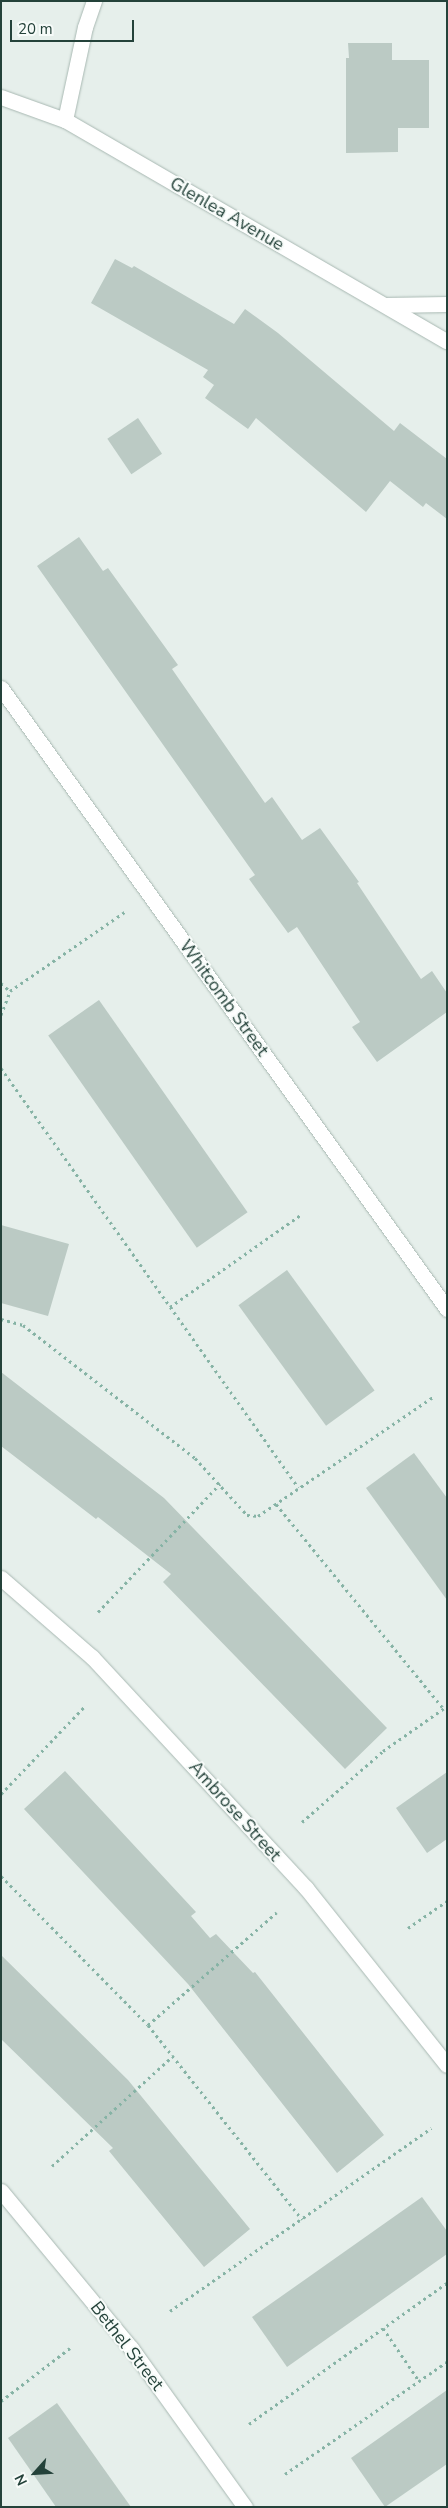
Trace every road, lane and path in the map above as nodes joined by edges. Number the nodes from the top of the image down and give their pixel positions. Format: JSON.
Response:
{"nodes":[{"id":1,"x":94,"y":1,"type":"edge"},
{"id":2,"x":1,"y":97,"type":"edge"},
{"id":3,"x":65,"y":120,"type":"junction"},
{"id":4,"x":447,"y":304,"type":"edge"},
{"id":5,"x":385,"y":305,"type":"junction"},
{"id":6,"x":447,"y":341,"type":"edge"},
{"id":7,"x":2,"y":692,"type":"edge"},
{"id":8,"x":110,"y":922,"type":"dead end"},
{"id":9,"x":1,"y":983,"type":"edge"},
{"id":10,"x":10,"y":991,"type":"junction"},
{"id":11,"x":1,"y":1015,"type":"edge"},
{"id":12,"x":1,"y":1068,"type":"edge"},
{"id":13,"x":302,"y":1214,"type":"dead end"},
{"id":14,"x":170,"y":1307,"type":"junction"},
{"id":15,"x":447,"y":1309,"type":"edge"},
{"id":16,"x":1,"y":1319,"type":"edge"},
{"id":17,"x":433,"y":1397,"type":"dead end"},
{"id":18,"x":220,"y":1484,"type":"junction"},
{"id":19,"x":298,"y":1487,"type":"junction"},
{"id":20,"x":276,"y":1504,"type":"junction"},
{"id":21,"x":1,"y":1578,"type":"edge"},
{"id":22,"x":98,"y":1612,"type":"dead end"},
{"id":23,"x":86,"y":1705,"type":"dead end"},
{"id":24,"x":445,"y":1707,"type":"edge"},
{"id":25,"x":1,"y":1794,"type":"edge"},
{"id":26,"x":302,"y":1822,"type":"dead end"},
{"id":27,"x":1,"y":1876,"type":"edge"},
{"id":28,"x":447,"y":1901,"type":"edge"},
{"id":29,"x":277,"y":1912,"type":"dead end"},
{"id":30,"x":408,"y":1928,"type":"dead end"},
{"id":31,"x":148,"y":2025,"type":"junction"},
{"id":32,"x":173,"y":2056,"type":"junction"},
{"id":33,"x":447,"y":2065,"type":"edge"},
{"id":34,"x":431,"y":2128,"type":"dead end"},
{"id":35,"x":52,"y":2166,"type":"dead end"},
{"id":36,"x":1,"y":2192,"type":"edge"},
{"id":37,"x":302,"y":2218,"type":"junction"},
{"id":38,"x":447,"y":2283,"type":"edge"},
{"id":39,"x":170,"y":2311,"type":"dead end"},
{"id":40,"x":384,"y":2328,"type":"junction"},
{"id":41,"x":70,"y":2348,"type":"dead end"},
{"id":42,"x":447,"y":2362,"type":"edge"},
{"id":43,"x":419,"y":2381,"type":"junction"},
{"id":44,"x":1,"y":2401,"type":"edge"},
{"id":45,"x":249,"y":2424,"type":"dead end"},
{"id":46,"x":285,"y":2474,"type":"dead end"},
{"id":47,"x":245,"y":2507,"type":"edge"}],
"edges":[{"from":1,"to":3,"type":"street"},
{"from":2,"to":3,"type":"street","name":"Glenlea Avenue"},
{"from":3,"to":5,"type":"street","name":"Glenlea Avenue"},
{"from":4,"to":5,"type":"street"},
{"from":5,"to":6,"type":"street","name":"Glenlea Avenue"},
{"from":7,"to":15,"type":"street","name":"Whitcomb Street"},
{"from":8,"to":10,"type":"path"},
{"from":9,"to":10,"type":"path"},
{"from":10,"to":11,"type":"path"},
{"from":12,"to":14,"type":"path"},
{"from":13,"to":14,"type":"path"},
{"from":14,"to":19,"type":"path"},
{"from":16,"to":18,"type":"path"},
{"from":17,"to":19,"type":"path"},
{"from":18,"to":20,"type":"path"},
{"from":18,"to":22,"type":"path"},
{"from":19,"to":20,"type":"path"},
{"from":20,"to":24,"type":"path"},
{"from":21,"to":33,"type":"street","name":"Ambrose Street"},
{"from":23,"to":25,"type":"path"},
{"from":24,"to":26,"type":"path"},
{"from":27,"to":31,"type":"path"},
{"from":28,"to":30,"type":"path"},
{"from":29,"to":31,"type":"path"},
{"from":31,"to":32,"type":"path"},
{"from":32,"to":35,"type":"path"},
{"from":32,"to":37,"type":"path"},
{"from":34,"to":37,"type":"path"},
{"from":36,"to":47,"type":"street","name":"Bethel Street"},
{"from":37,"to":39,"type":"path"},
{"from":38,"to":40,"type":"path"},
{"from":40,"to":43,"type":"path"},
{"from":40,"to":45,"type":"path"},
{"from":41,"to":44,"type":"path"},
{"from":42,"to":43,"type":"path"},
{"from":43,"to":46,"type":"path"}]}
